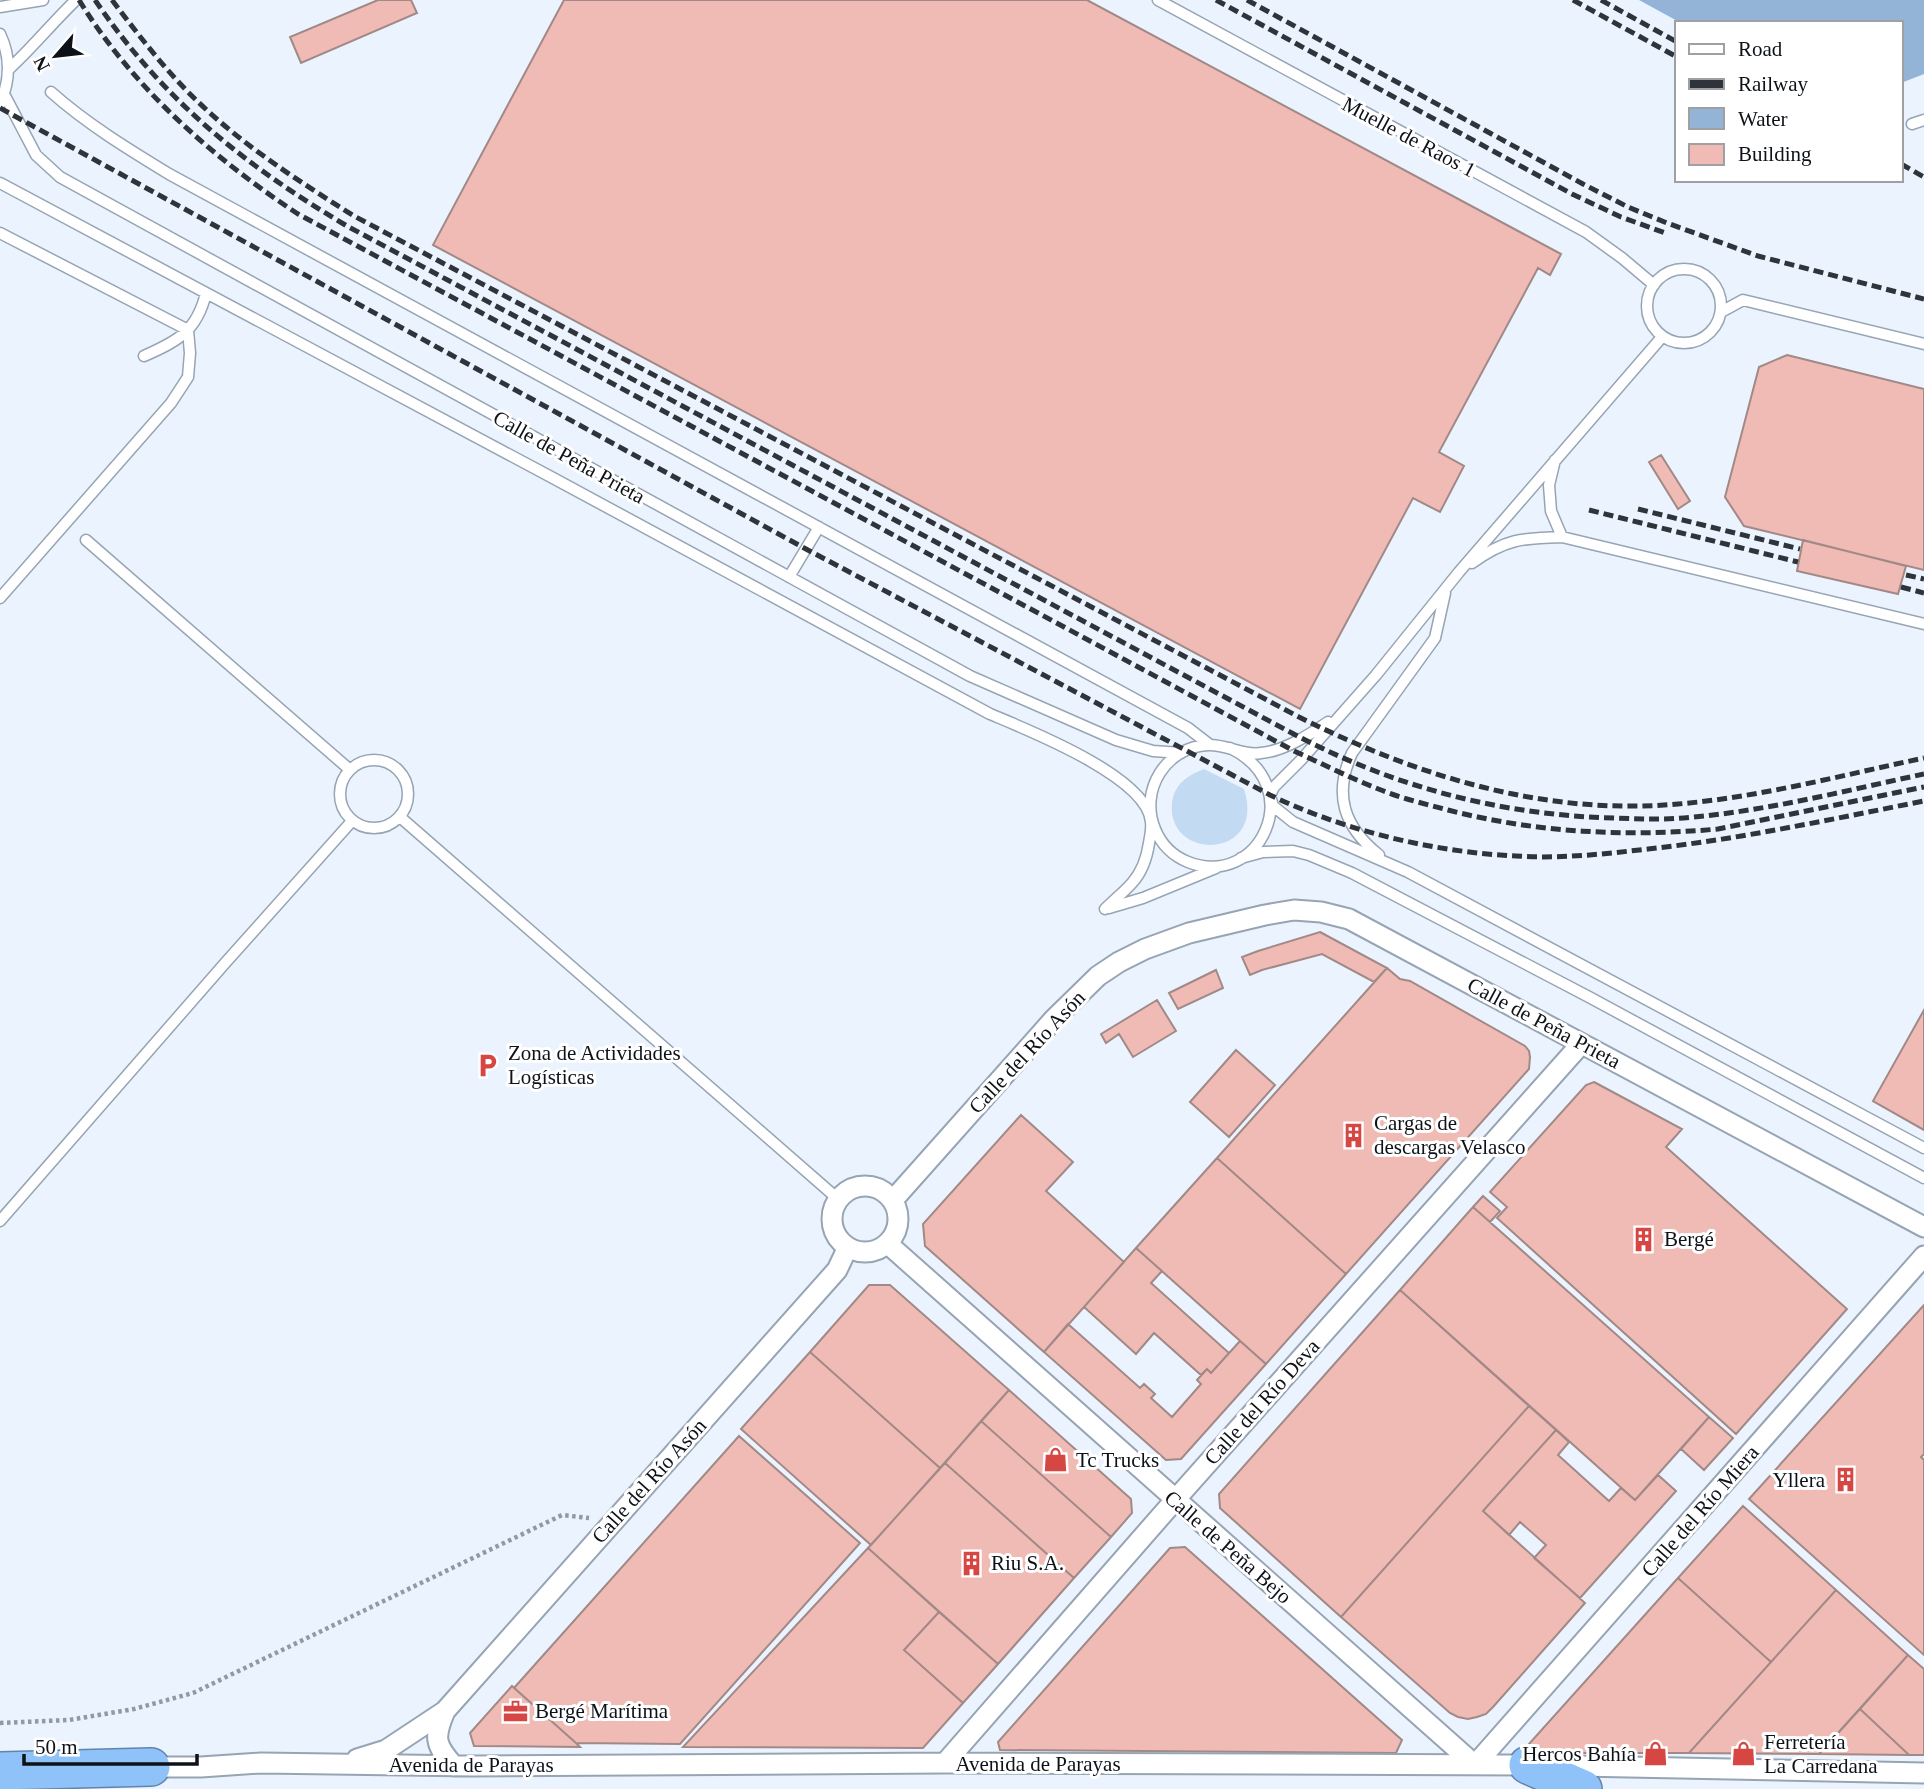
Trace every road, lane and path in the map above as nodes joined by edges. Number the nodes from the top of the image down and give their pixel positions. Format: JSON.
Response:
{"nodes":[{"id":1,"x":43,"y":0,"type":"edge"},
{"id":2,"x":76,"y":0,"type":"edge"},
{"id":3,"x":1157,"y":0,"type":"edge"},
{"id":4,"x":0,"y":8,"type":"edge"},
{"id":5,"x":0,"y":34,"type":"edge"},
{"id":6,"x":9,"y":69,"type":"junction"},
{"id":7,"x":51,"y":92,"type":"dead end"},
{"id":8,"x":2,"y":99,"type":"edge"},
{"id":9,"x":1924,"y":120,"type":"edge"},
{"id":10,"x":1912,"y":124,"type":"dead end"},
{"id":11,"x":0,"y":183,"type":"edge"},
{"id":12,"x":0,"y":233,"type":"edge"},
{"id":13,"x":1654,"y":285,"type":"junction"},
{"id":14,"x":206,"y":293,"type":"junction"},
{"id":15,"x":1721,"y":312,"type":"junction"},
{"id":16,"x":188,"y":330,"type":"junction"},
{"id":17,"x":1662,"y":337,"type":"junction"},
{"id":18,"x":1924,"y":344,"type":"edge"},
{"id":19,"x":144,"y":356,"type":"dead end"},
{"id":20,"x":1556,"y":458,"type":"junction"},
{"id":21,"x":819,"y":527,"type":"junction"},
{"id":22,"x":1562,"y":537,"type":"junction"},
{"id":23,"x":86,"y":540,"type":"dead end"},
{"id":24,"x":1459,"y":572,"type":"junction"},
{"id":25,"x":789,"y":577,"type":"junction"},
{"id":26,"x":1446,"y":589,"type":"junction"},
{"id":27,"x":0,"y":598,"type":"edge"},
{"id":28,"x":1924,"y":624,"type":"edge"},
{"id":29,"x":1338,"y":716,"type":"junction"},
{"id":30,"x":1210,"y":745,"type":"junction"},
{"id":31,"x":1230,"y":748,"type":"junction"},
{"id":32,"x":1181,"y":753,"type":"junction"},
{"id":33,"x":349,"y":769,"type":"junction"},
{"id":34,"x":1270,"y":797,"type":"junction"},
{"id":35,"x":400,"y":817,"type":"junction"},
{"id":36,"x":1152,"y":820,"type":"junction"},
{"id":37,"x":352,"y":821,"type":"junction"},
{"id":38,"x":1241,"y":858,"type":"junction"},
{"id":39,"x":1388,"y":862,"type":"junction"},
{"id":40,"x":1229,"y":863,"type":"junction"},
{"id":41,"x":1145,"y":949,"type":"joint"},
{"id":42,"x":1581,"y":1044,"type":"junction"},
{"id":43,"x":1924,"y":1148,"type":"edge"},
{"id":44,"x":1924,"y":1178,"type":"edge"},
{"id":45,"x":838,"y":1199,"type":"junction"},
{"id":46,"x":893,"y":1200,"type":"junction"},
{"id":47,"x":0,"y":1221,"type":"edge"},
{"id":48,"x":1924,"y":1227,"type":"edge"},
{"id":49,"x":888,"y":1244,"type":"junction"},
{"id":50,"x":848,"y":1247,"type":"junction"},
{"id":51,"x":1924,"y":1256,"type":"edge"},
{"id":52,"x":1175,"y":1500,"type":"junction"},
{"id":53,"x":614,"y":1521,"type":"junction"},
{"id":54,"x":444,"y":1711,"type":"junction"},
{"id":55,"x":0,"y":1723,"type":"edge"},
{"id":56,"x":945,"y":1763,"type":"junction"},
{"id":57,"x":344,"y":1764,"type":"junction"},
{"id":58,"x":1475,"y":1765,"type":"junction"},
{"id":59,"x":1528,"y":1765,"type":"junction"},
{"id":60,"x":454,"y":1766,"type":"junction"},
{"id":61,"x":151,"y":1768,"type":"joint"},
{"id":62,"x":0,"y":1771,"type":"edge"},
{"id":63,"x":1924,"y":1773,"type":"edge"},
{"id":64,"x":1583,"y":1789,"type":"edge"}],
"edges":[{"from":1,"to":4,"type":"lane"},
{"from":2,"to":6,"type":"lane"},
{"from":3,"to":13,"type":"lane","name":"Muelle de Raos 1"},
{"from":5,"to":6,"type":"lane"},
{"from":6,"to":8,"type":"lane"},
{"from":7,"to":21,"type":"lane"},
{"from":8,"to":25,"type":"lane","name":"Calle de Peña Prieta"},
{"from":9,"to":10,"type":"lane"},
{"from":11,"to":14,"type":"lane","name":"Calle de Peña Prieta"},
{"from":12,"to":16,"type":"lane"},
{"from":13,"to":15,"type":"lane"},
{"from":13,"to":17,"type":"lane"},
{"from":14,"to":16,"type":"lane"},
{"from":14,"to":36,"type":"lane","name":"Calle de Peña Prieta"},
{"from":15,"to":17,"type":"lane"},
{"from":15,"to":18,"type":"lane"},
{"from":16,"to":19,"type":"lane"},
{"from":16,"to":27,"type":"lane"},
{"from":17,"to":20,"type":"lane"},
{"from":20,"to":22,"type":"lane"},
{"from":20,"to":24,"type":"lane"},
{"from":21,"to":25,"type":"lane"},
{"from":21,"to":30,"type":"lane"},
{"from":22,"to":24,"type":"lane"},
{"from":22,"to":28,"type":"lane"},
{"from":23,"to":33,"type":"lane"},
{"from":24,"to":26,"type":"lane"},
{"from":25,"to":32,"type":"lane","name":"Calle de Peña Prieta"},
{"from":26,"to":29,"type":"lane"},
{"from":26,"to":39,"type":"lane"},
{"from":29,"to":31,"type":"lane"},
{"from":29,"to":34,"type":"lane"},
{"from":30,"to":31,"type":"lane"},
{"from":30,"to":32,"type":"lane"},
{"from":31,"to":34,"type":"lane"},
{"from":32,"to":36,"type":"lane"},
{"from":33,"to":35,"type":"lane"},
{"from":33,"to":37,"type":"lane"},
{"from":34,"to":38,"type":"lane"},
{"from":34,"to":39,"type":"lane"},
{"from":35,"to":37,"type":"lane"},
{"from":35,"to":45,"type":"lane"},
{"from":36,"to":40,"type":"lane"},
{"from":36,"to":40,"type":"lane"},
{"from":37,"to":47,"type":"lane"},
{"from":38,"to":40,"type":"lane"},
{"from":38,"to":44,"type":"lane","name":"Calle de Peña Prieta"},
{"from":39,"to":43,"type":"lane"},
{"from":41,"to":42,"type":"street","name":"Calle de Peña Prieta"},
{"from":41,"to":46,"type":"street","name":"Calle del Río Asón"},
{"from":42,"to":48,"type":"street","name":"Calle de Peña Prieta"},
{"from":42,"to":52,"type":"street","name":"Calle del Río Deva"},
{"from":45,"to":46,"type":"street"},
{"from":45,"to":50,"type":"street"},
{"from":46,"to":49,"type":"street"},
{"from":49,"to":50,"type":"street"},
{"from":49,"to":52,"type":"street","name":"Calle de Peña Bejo"},
{"from":50,"to":53,"type":"street","name":"Calle del Río Asón"},
{"from":51,"to":58,"type":"street","name":"Calle del Río Miera"},
{"from":52,"to":56,"type":"street","name":"Calle del Río Deva"},
{"from":52,"to":58,"type":"street","name":"Calle de Peña Bejo"},
{"from":53,"to":54,"type":"street","name":"Calle del Río Asón"},
{"from":53,"to":55,"type":"path"},
{"from":54,"to":57,"type":"street","name":"Calle del Río Asón"},
{"from":54,"to":60,"type":"street"},
{"from":56,"to":58,"type":"street","name":"Avenida de Parayas"},
{"from":56,"to":60,"type":"street","name":"Avenida de Parayas"},
{"from":57,"to":60,"type":"street","name":"Avenida de Parayas"},
{"from":57,"to":61,"type":"street","name":"Avenida de Parayas"},
{"from":58,"to":59,"type":"street","name":"Avenida de Parayas"},
{"from":59,"to":63,"type":"street","name":"Avenida de Parayas"},
{"from":59,"to":64,"type":"highway"},
{"from":61,"to":62,"type":"highway"}]}
